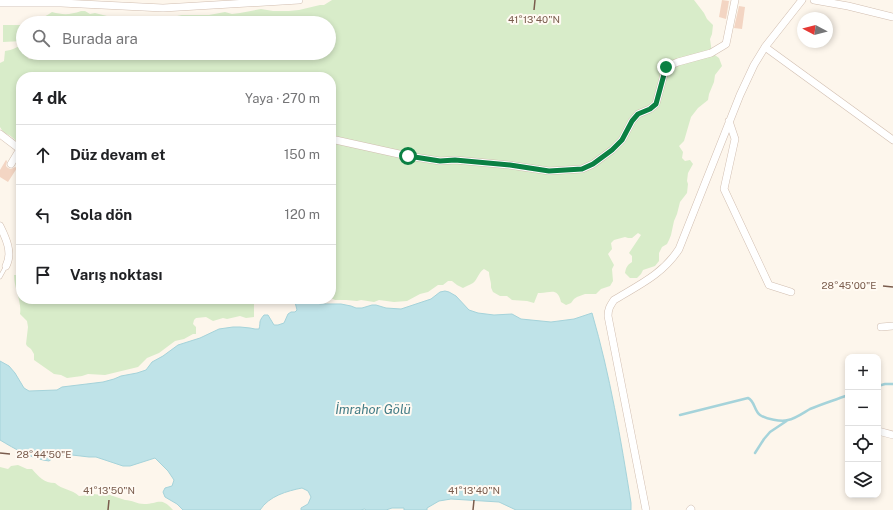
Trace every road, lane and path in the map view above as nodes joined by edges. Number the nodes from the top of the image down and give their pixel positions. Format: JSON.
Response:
{"nodes":[{"id":1,"x":299,"y":0,"type":"edge"},
{"id":2,"x":735,"y":0,"type":"edge"},
{"id":3,"x":802,"y":0,"type":"edge"},
{"id":4,"x":814,"y":0,"type":"edge"},
{"id":5,"x":0,"y":3,"type":"edge"},
{"id":6,"x":893,"y":17,"type":"edge"},
{"id":7,"x":765,"y":47,"type":"junction"},
{"id":8,"x":729,"y":120,"type":"junction"},
{"id":9,"x":0,"y":134,"type":"edge"},
{"id":10,"x":336,"y":140,"type":"edge"},
{"id":11,"x":893,"y":140,"type":"edge"},
{"id":12,"x":16,"y":147,"type":"edge"},
{"id":13,"x":16,"y":156,"type":"edge"},
{"id":14,"x":11,"y":164,"type":"dead end"},
{"id":15,"x":0,"y":226,"type":"edge"},
{"id":16,"x":6,"y":266,"type":"joint"},
{"id":17,"x":0,"y":277,"type":"edge"},
{"id":18,"x":791,"y":292,"type":"dead end"},
{"id":19,"x":893,"y":326,"type":"edge"},
{"id":20,"x":881,"y":328,"type":"dead end"},
{"id":21,"x":881,"y":432,"type":"edge"},
{"id":22,"x":893,"y":435,"type":"edge"},
{"id":23,"x":646,"y":510,"type":"edge"}],
"edges":[{"from":1,"to":5,"type":"street"},
{"from":2,"to":10,"type":"street"},
{"from":3,"to":7,"type":"street"},
{"from":4,"to":6,"type":"street"},
{"from":7,"to":8,"type":"street"},
{"from":7,"to":11,"type":"street"},
{"from":8,"to":18,"type":"street"},
{"from":8,"to":23,"type":"street"},
{"from":9,"to":12,"type":"street"},
{"from":13,"to":14,"type":"street"},
{"from":15,"to":16,"type":"street"},
{"from":16,"to":17,"type":"lane"},
{"from":19,"to":20,"type":"street"},
{"from":21,"to":22,"type":"street"}]}
